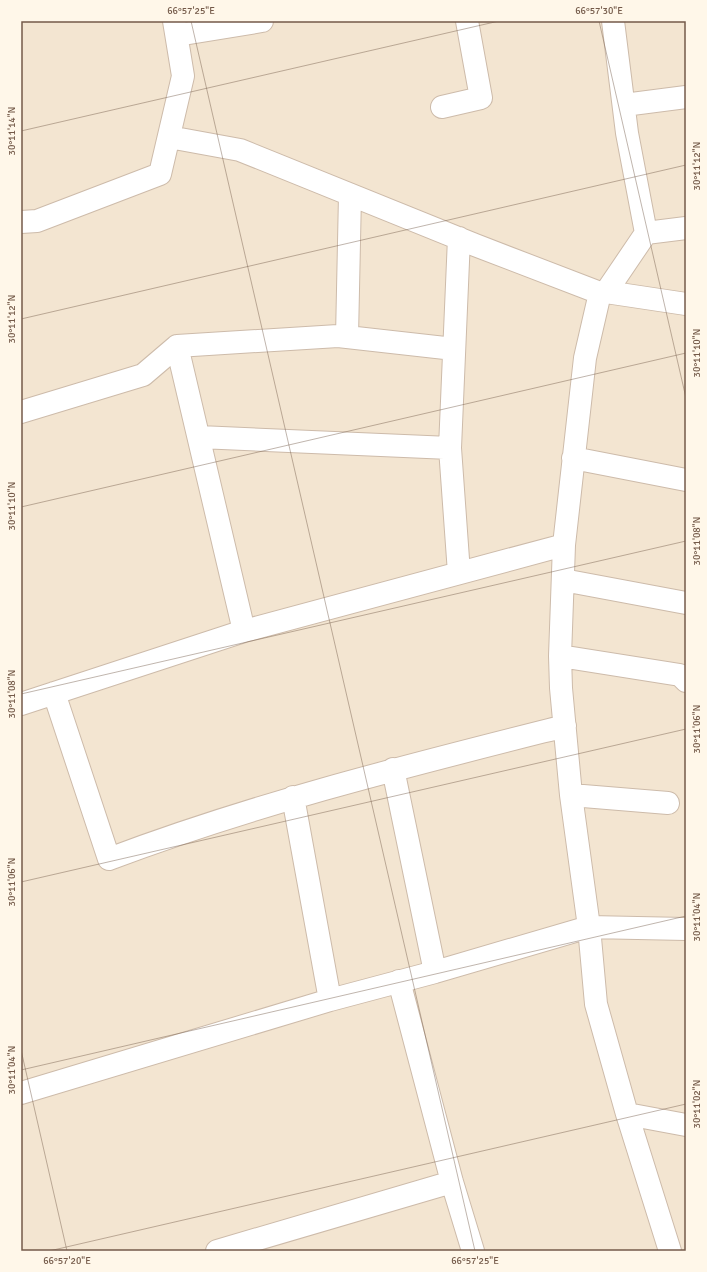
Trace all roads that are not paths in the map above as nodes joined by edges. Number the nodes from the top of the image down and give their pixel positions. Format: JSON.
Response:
{"nodes":[{"id":1,"x":262,"y":21,"type":"edge"},
{"id":2,"x":467,"y":21,"type":"edge"},
{"id":3,"x":613,"y":21,"type":"edge"},
{"id":4,"x":176,"y":28,"type":"edge"},
{"id":5,"x":686,"y":97,"type":"edge"},
{"id":6,"x":624,"y":105,"type":"junction"},
{"id":7,"x":442,"y":107,"type":"dead end"},
{"id":8,"x":168,"y":137,"type":"junction"},
{"id":9,"x":350,"y":195,"type":"junction"},
{"id":10,"x":21,"y":222,"type":"edge"},
{"id":11,"x":686,"y":228,"type":"edge"},
{"id":12,"x":646,"y":233,"type":"junction"},
{"id":13,"x":459,"y":238,"type":"junction"},
{"id":14,"x":603,"y":292,"type":"junction"},
{"id":15,"x":686,"y":304,"type":"edge"},
{"id":16,"x":347,"y":338,"type":"junction"},
{"id":17,"x":178,"y":346,"type":"junction"},
{"id":18,"x":454,"y":349,"type":"junction"},
{"id":19,"x":21,"y":412,"type":"edge"},
{"id":20,"x":199,"y":437,"type":"junction"},
{"id":21,"x":450,"y":448,"type":"junction"},
{"id":22,"x":573,"y":458,"type":"junction"},
{"id":23,"x":686,"y":480,"type":"edge"},
{"id":24,"x":564,"y":545,"type":"junction"},
{"id":25,"x":459,"y":574,"type":"junction"},
{"id":26,"x":563,"y":580,"type":"junction"},
{"id":27,"x":686,"y":603,"type":"edge"},
{"id":28,"x":244,"y":630,"type":"junction"},
{"id":29,"x":560,"y":656,"type":"junction"},
{"id":30,"x":686,"y":681,"type":"edge"},
{"id":31,"x":54,"y":693,"type":"junction"},
{"id":32,"x":21,"y":704,"type":"edge"},
{"id":33,"x":565,"y":726,"type":"junction"},
{"id":34,"x":393,"y":769,"type":"junction"},
{"id":35,"x":571,"y":795,"type":"junction"},
{"id":36,"x":293,"y":797,"type":"junction"},
{"id":37,"x":668,"y":803,"type":"dead end"},
{"id":38,"x":589,"y":927,"type":"junction"},
{"id":39,"x":686,"y":929,"type":"edge"},
{"id":40,"x":435,"y":972,"type":"junction"},
{"id":41,"x":399,"y":981,"type":"junction"},
{"id":42,"x":330,"y":1000,"type":"junction"},
{"id":43,"x":21,"y":1093,"type":"edge"},
{"id":44,"x":627,"y":1114,"type":"junction"},
{"id":45,"x":686,"y":1125,"type":"edge"},
{"id":46,"x":452,"y":1182,"type":"junction"},
{"id":47,"x":217,"y":1251,"type":"edge"},
{"id":48,"x":473,"y":1251,"type":"edge"},
{"id":49,"x":670,"y":1251,"type":"edge"}],
"edges":[{"from":1,"to":4,"type":"street"},
{"from":2,"to":7,"type":"street"},
{"from":3,"to":6,"type":"street"},
{"from":4,"to":8,"type":"street"},
{"from":5,"to":6,"type":"street"},
{"from":6,"to":12,"type":"street"},
{"from":8,"to":9,"type":"street"},
{"from":8,"to":10,"type":"street"},
{"from":9,"to":13,"type":"street"},
{"from":9,"to":16,"type":"street"},
{"from":11,"to":12,"type":"street"},
{"from":12,"to":14,"type":"street"},
{"from":13,"to":14,"type":"street"},
{"from":13,"to":18,"type":"street"},
{"from":14,"to":15,"type":"street"},
{"from":14,"to":22,"type":"street"},
{"from":16,"to":17,"type":"street"},
{"from":16,"to":18,"type":"street"},
{"from":17,"to":19,"type":"street"},
{"from":17,"to":20,"type":"street"},
{"from":18,"to":21,"type":"street"},
{"from":20,"to":21,"type":"street"},
{"from":20,"to":28,"type":"street"},
{"from":21,"to":25,"type":"street"},
{"from":22,"to":23,"type":"street"},
{"from":22,"to":24,"type":"street"},
{"from":24,"to":25,"type":"street"},
{"from":24,"to":26,"type":"street"},
{"from":25,"to":28,"type":"street"},
{"from":26,"to":27,"type":"street"},
{"from":26,"to":29,"type":"street"},
{"from":28,"to":31,"type":"street"},
{"from":29,"to":30,"type":"street"},
{"from":29,"to":33,"type":"street"},
{"from":31,"to":32,"type":"street"},
{"from":31,"to":36,"type":"street"},
{"from":33,"to":34,"type":"street"},
{"from":33,"to":35,"type":"street"},
{"from":34,"to":36,"type":"street"},
{"from":34,"to":40,"type":"street"},
{"from":35,"to":37,"type":"street"},
{"from":35,"to":38,"type":"street"},
{"from":36,"to":42,"type":"street"},
{"from":38,"to":39,"type":"street"},
{"from":38,"to":40,"type":"street"},
{"from":38,"to":44,"type":"street"},
{"from":40,"to":41,"type":"street"},
{"from":41,"to":42,"type":"street"},
{"from":41,"to":46,"type":"street"},
{"from":42,"to":43,"type":"street"},
{"from":44,"to":45,"type":"street"},
{"from":44,"to":49,"type":"street"},
{"from":46,"to":47,"type":"street"},
{"from":46,"to":48,"type":"street"}]}
